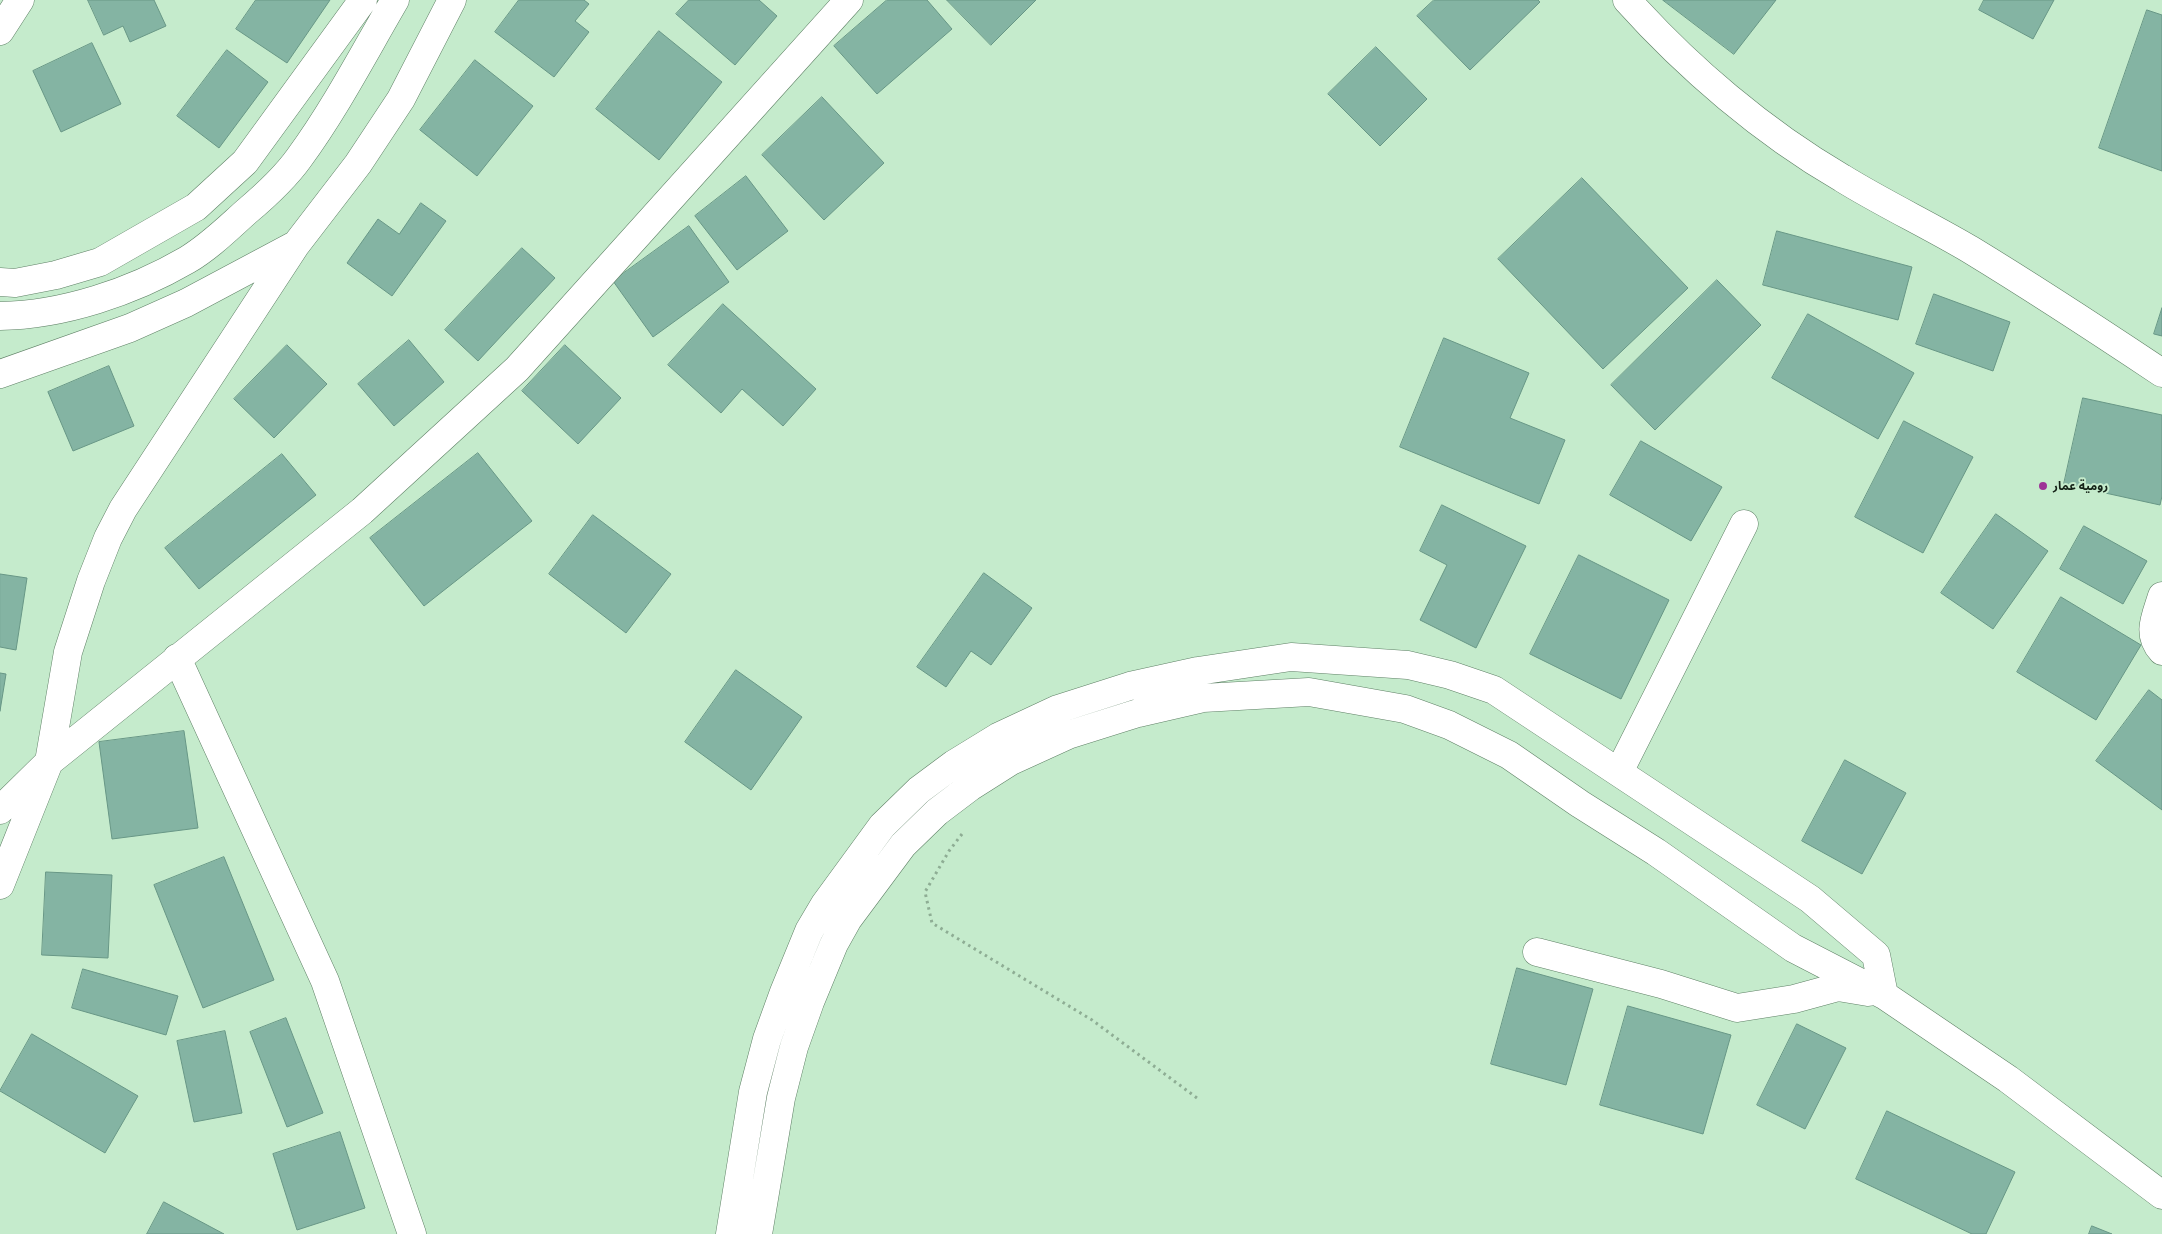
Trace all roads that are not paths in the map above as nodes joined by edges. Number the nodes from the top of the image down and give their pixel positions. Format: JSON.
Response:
{"nodes":[{"id":1,"x":20,"y":0,"type":"edge"},
{"id":2,"x":363,"y":0,"type":"edge"},
{"id":3,"x":395,"y":0,"type":"edge"},
{"id":4,"x":452,"y":0,"type":"edge"},
{"id":5,"x":849,"y":0,"type":"edge"},
{"id":6,"x":1627,"y":0,"type":"edge"},
{"id":7,"x":0,"y":31,"type":"edge"},
{"id":8,"x":295,"y":246,"type":"junction"},
{"id":9,"x":0,"y":282,"type":"edge"},
{"id":10,"x":0,"y":316,"type":"edge"},
{"id":11,"x":2162,"y":373,"type":"edge"},
{"id":12,"x":0,"y":374,"type":"edge"},
{"id":13,"x":1744,"y":524,"type":"dead end"},
{"id":14,"x":2162,"y":596,"type":"edge"},
{"id":15,"x":2162,"y":651,"type":"edge"},
{"id":16,"x":177,"y":658,"type":"junction"},
{"id":17,"x":49,"y":762,"type":"junction"},
{"id":18,"x":1619,"y":772,"type":"junction"},
{"id":19,"x":0,"y":810,"type":"edge"},
{"id":20,"x":0,"y":885,"type":"edge"},
{"id":21,"x":1537,"y":952,"type":"dead end"},
{"id":22,"x":1884,"y":995,"type":"junction"},
{"id":23,"x":2162,"y":1195,"type":"edge"},
{"id":24,"x":412,"y":1234,"type":"edge"},
{"id":25,"x":730,"y":1234,"type":"edge"},
{"id":26,"x":758,"y":1234,"type":"edge"}],
"edges":[{"from":1,"to":7,"type":"main road"},
{"from":2,"to":9,"type":"main road"},
{"from":3,"to":10,"type":"main road"},
{"from":4,"to":8,"type":"main road"},
{"from":5,"to":16,"type":"main road"},
{"from":6,"to":11,"type":"main road"},
{"from":8,"to":12,"type":"main road"},
{"from":8,"to":17,"type":"main road"},
{"from":13,"to":18,"type":"main road"},
{"from":14,"to":15,"type":"main road"},
{"from":16,"to":17,"type":"main road"},
{"from":16,"to":24,"type":"main road"},
{"from":17,"to":19,"type":"main road"},
{"from":17,"to":20,"type":"main road"},
{"from":18,"to":22,"type":"main road"},
{"from":18,"to":25,"type":"main road"},
{"from":21,"to":22,"type":"main road"},
{"from":22,"to":23,"type":"main road"},
{"from":22,"to":26,"type":"main road"}]}
